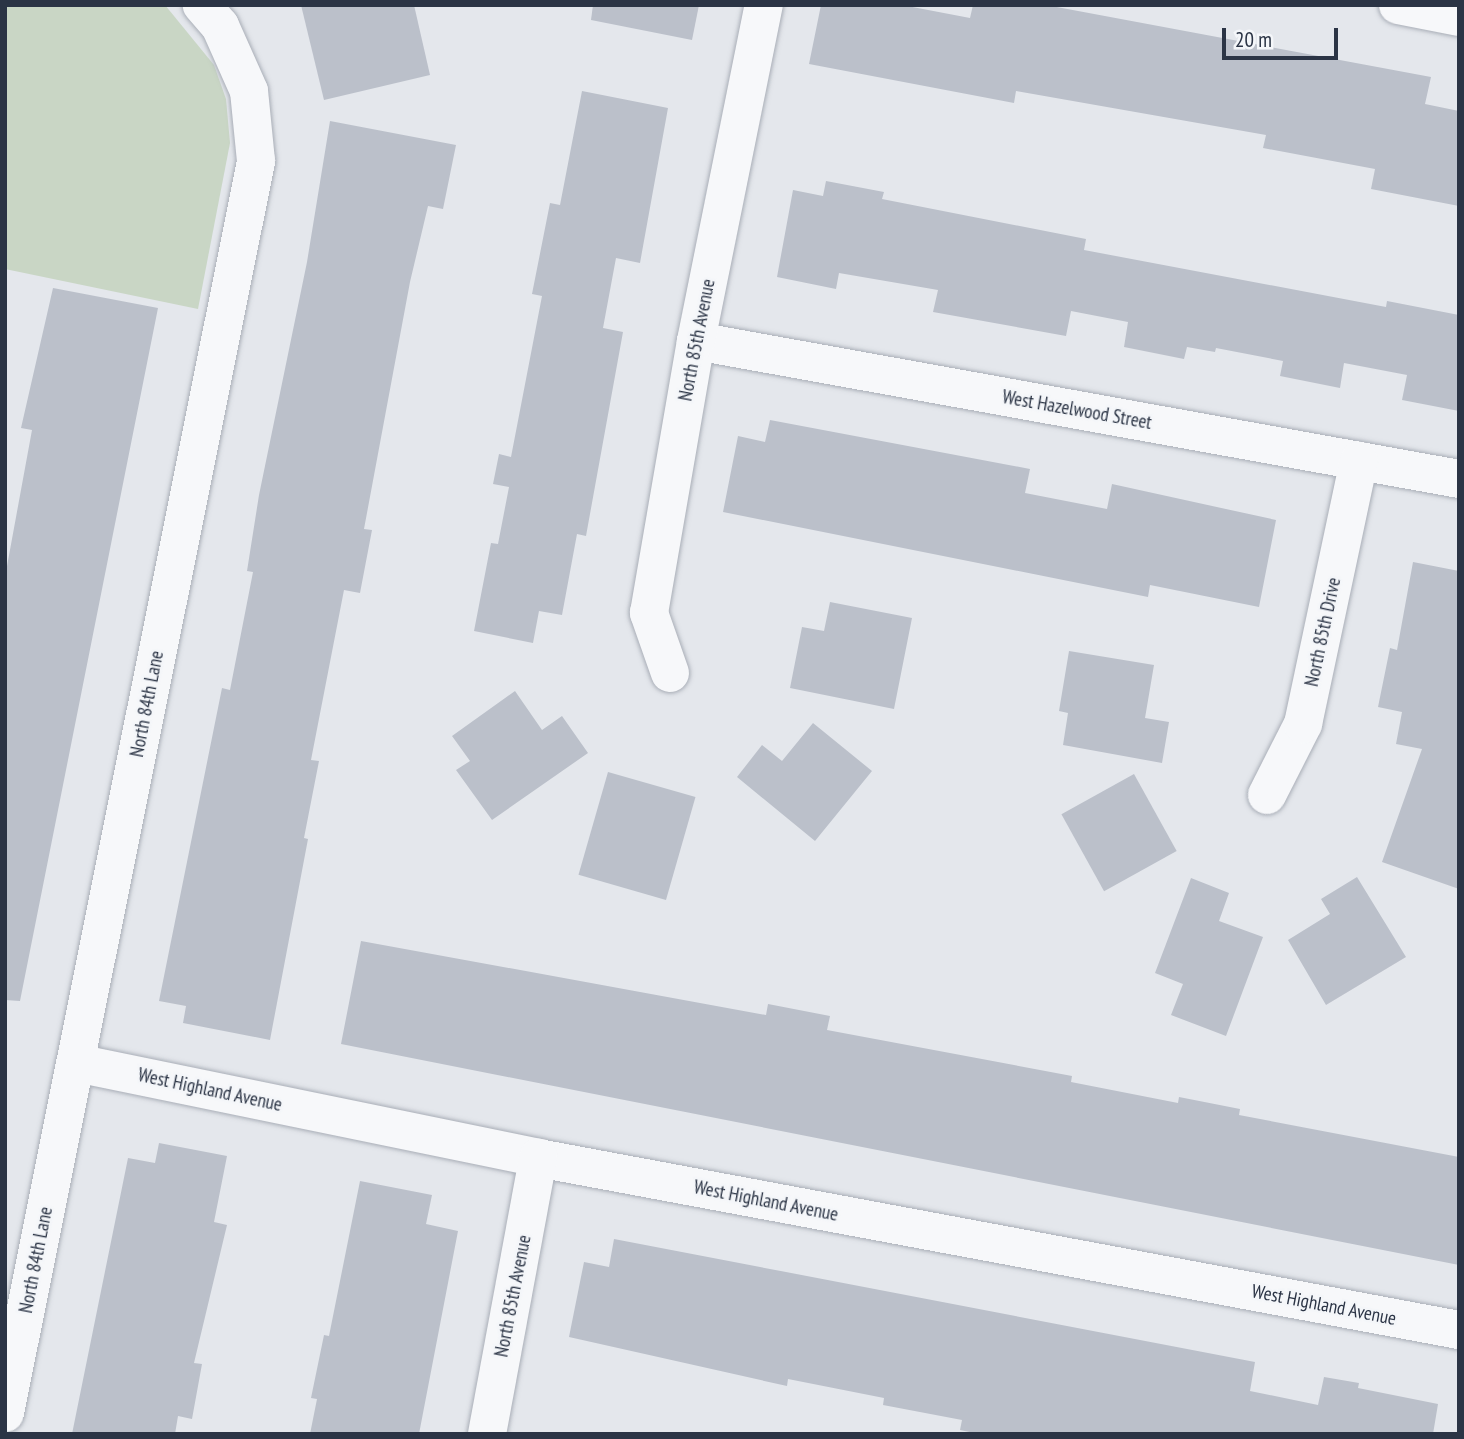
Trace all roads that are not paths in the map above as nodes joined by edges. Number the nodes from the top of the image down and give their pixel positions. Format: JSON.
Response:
{"nodes":[{"id":1,"x":202,"y":5,"type":"edge"},
{"id":2,"x":764,"y":5,"type":"edge"},
{"id":3,"x":1398,"y":5,"type":"edge"},
{"id":4,"x":1459,"y":16,"type":"edge"},
{"id":5,"x":696,"y":341,"type":"junction"},
{"id":6,"x":1359,"y":461,"type":"junction"},
{"id":7,"x":1459,"y":479,"type":"edge"},
{"id":8,"x":670,"y":673,"type":"dead end"},
{"id":9,"x":1267,"y":795,"type":"dead end"},
{"id":10,"x":76,"y":1063,"type":"junction"},
{"id":11,"x":538,"y":1158,"type":"junction"},
{"id":12,"x":1459,"y":1330,"type":"edge"},
{"id":13,"x":5,"y":1413,"type":"edge"},
{"id":14,"x":487,"y":1434,"type":"edge"}],
"edges":[{"from":1,"to":10,"type":"street","name":"North 84th Lane"},
{"from":2,"to":5,"type":"street","name":"North 85th Avenue"},
{"from":3,"to":4,"type":"street"},
{"from":5,"to":6,"type":"street","name":"West Hazelwood Street"},
{"from":5,"to":8,"type":"street","name":"North 85th Avenue"},
{"from":6,"to":7,"type":"street","name":"West Hazelwood Street"},
{"from":6,"to":9,"type":"street","name":"North 85th Drive"},
{"from":10,"to":11,"type":"street","name":"West Highland Avenue"},
{"from":10,"to":13,"type":"street","name":"North 84th Lane"},
{"from":11,"to":12,"type":"street","name":"West Highland Avenue"},
{"from":11,"to":14,"type":"street","name":"North 85th Avenue"}]}
